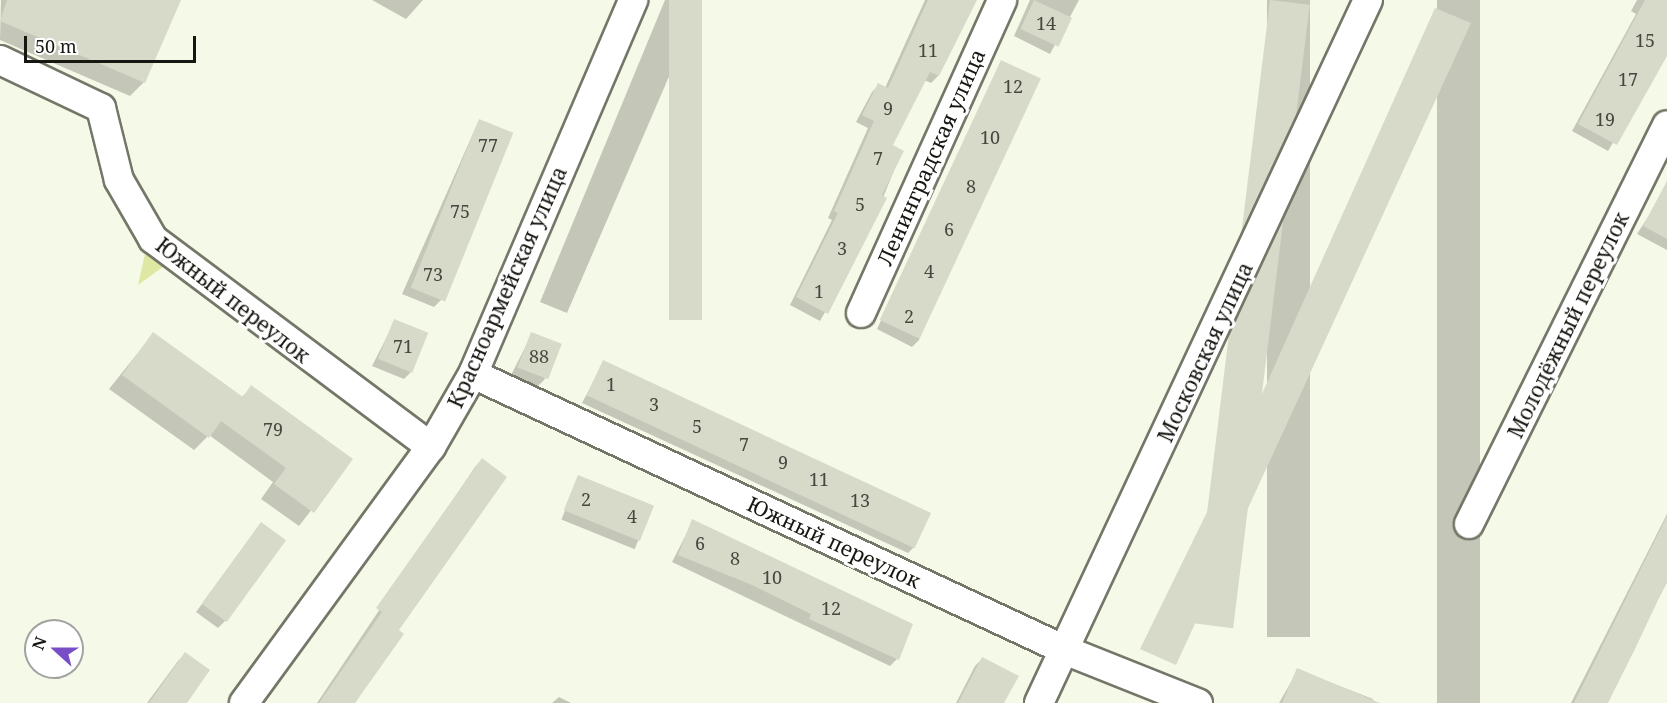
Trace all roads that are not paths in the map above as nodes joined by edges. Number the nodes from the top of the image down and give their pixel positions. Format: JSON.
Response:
{"nodes":[{"id":1,"x":633,"y":0,"type":"edge"},
{"id":2,"x":1002,"y":0,"type":"edge"},
{"id":3,"x":1368,"y":0,"type":"edge"},
{"id":4,"x":0,"y":60,"type":"edge"},
{"id":5,"x":1667,"y":126,"type":"edge"},
{"id":6,"x":861,"y":313,"type":"dead end"},
{"id":7,"x":473,"y":374,"type":"junction"},
{"id":8,"x":432,"y":447,"type":"junction"},
{"id":9,"x":1469,"y":524,"type":"dead end"},
{"id":10,"x":1067,"y":651,"type":"junction"},
{"id":11,"x":244,"y":703,"type":"edge"},
{"id":12,"x":1040,"y":703,"type":"edge"},
{"id":13,"x":1198,"y":703,"type":"edge"}],
"edges":[{"from":1,"to":7,"type":"street","name":"Красноармейская улица"},
{"from":2,"to":6,"type":"street","name":"Ленинградская улица"},
{"from":3,"to":10,"type":"street","name":"Московская улица"},
{"from":4,"to":8,"type":"street","name":"Южный переулок"},
{"from":5,"to":9,"type":"street","name":"Молодёжный переулок"},
{"from":7,"to":8,"type":"street","name":"Красноармейская улица"},
{"from":7,"to":10,"type":"street","name":"Южный переулок"},
{"from":8,"to":11,"type":"street","name":"Красноармейская улица"},
{"from":10,"to":12,"type":"street","name":"Московская улица"},
{"from":10,"to":13,"type":"street","name":"Южный переулок"}]}
